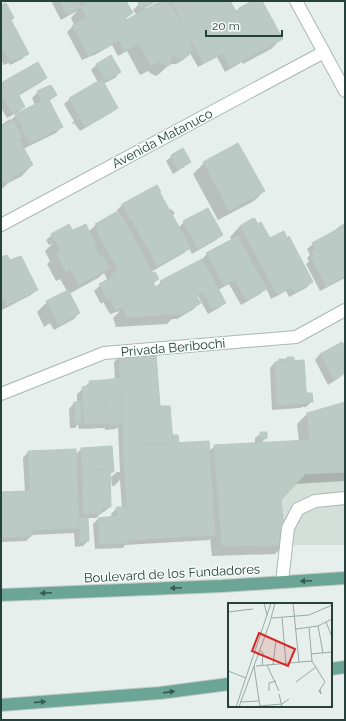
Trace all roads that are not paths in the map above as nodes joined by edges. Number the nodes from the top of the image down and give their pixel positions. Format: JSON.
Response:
{"nodes":[{"id":1,"x":296,"y":1,"type":"edge"},
{"id":2,"x":324,"y":52,"type":"junction"},
{"id":3,"x":345,"y":91,"type":"edge"},
{"id":4,"x":1,"y":225,"type":"edge"},
{"id":5,"x":345,"y":310,"type":"edge"},
{"id":6,"x":1,"y":394,"type":"edge"},
{"id":7,"x":345,"y":498,"type":"edge"},
{"id":8,"x":345,"y":578,"type":"edge"},
{"id":9,"x":282,"y":582,"type":"junction"},
{"id":10,"x":1,"y":595,"type":"edge"},
{"id":11,"x":345,"y":667,"type":"edge"},
{"id":12,"x":332,"y":669,"type":"edge"},
{"id":13,"x":228,"y":684,"type":"edge"},
{"id":14,"x":1,"y":705,"type":"edge"}],
"edges":[{"from":1,"to":2,"type":"street"},
{"from":2,"to":3,"type":"street"},
{"from":2,"to":4,"type":"street","name":"Avenida Matanuco"},
{"from":5,"to":6,"type":"street","name":"Privada Beribochi"},
{"from":7,"to":9,"type":"street"},
{"from":8,"to":9,"type":"main road","name":"Boulevard de los Fundadores","one_way":true},
{"from":9,"to":10,"type":"main road","name":"Boulevard de los Fundadores","one_way":true},
{"from":11,"to":12,"type":"main road"},
{"from":14,"to":13,"type":"main road","one_way":true}]}
